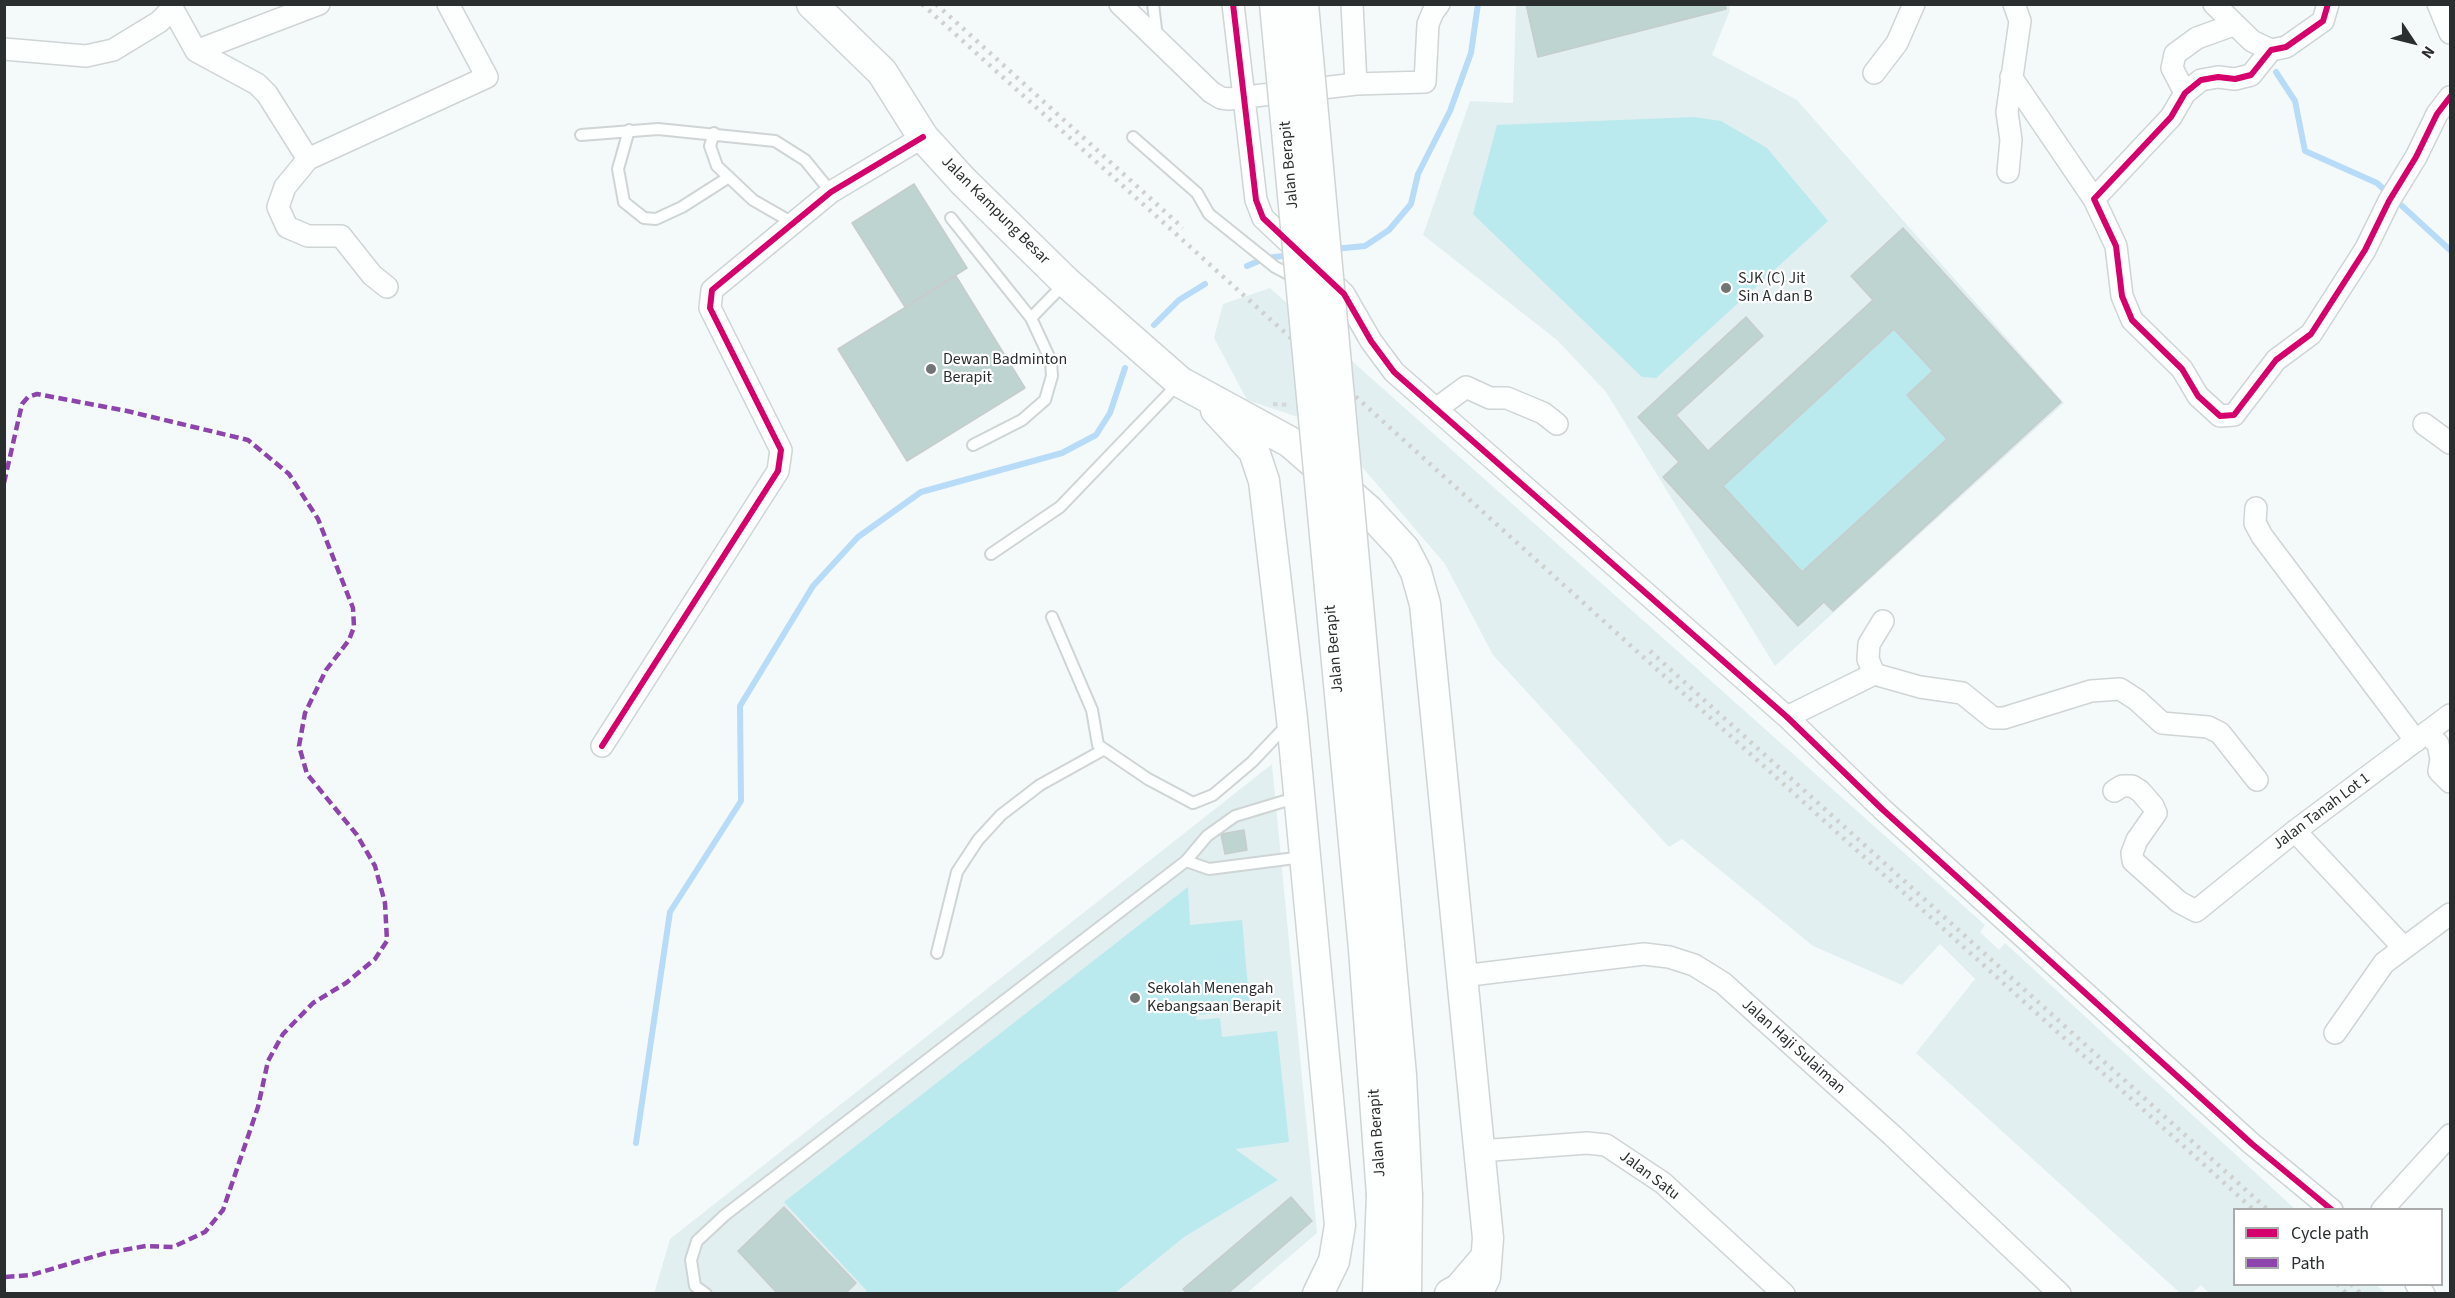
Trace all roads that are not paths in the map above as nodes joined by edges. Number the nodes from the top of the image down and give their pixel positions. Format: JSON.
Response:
{"nodes":[{"id":1,"x":319,"y":4,"type":"edge"},
{"id":2,"x":448,"y":4,"type":"edge"},
{"id":3,"x":812,"y":4,"type":"edge"},
{"id":4,"x":1120,"y":4,"type":"edge"},
{"id":5,"x":1153,"y":4,"type":"edge"},
{"id":6,"x":1233,"y":4,"type":"edge"},
{"id":7,"x":1275,"y":4,"type":"edge"},
{"id":8,"x":1303,"y":4,"type":"edge"},
{"id":9,"x":1352,"y":4,"type":"edge"},
{"id":10,"x":1439,"y":4,"type":"edge"},
{"id":11,"x":1914,"y":4,"type":"edge"},
{"id":12,"x":2014,"y":4,"type":"edge"},
{"id":13,"x":2214,"y":4,"type":"edge"},
{"id":14,"x":2328,"y":4,"type":"edge"},
{"id":15,"x":2438,"y":4,"type":"edge"},
{"id":16,"x":171,"y":7,"type":"edge"},
{"id":17,"x":2233,"y":25,"type":"junction"},
{"id":18,"x":2451,"y":33,"type":"edge"},
{"id":19,"x":1158,"y":40,"type":"junction"},
{"id":20,"x":4,"y":49,"type":"edge"},
{"id":21,"x":2271,"y":50,"type":"junction"},
{"id":22,"x":196,"y":51,"type":"junction"},
{"id":23,"x":1874,"y":73,"type":"dead end"},
{"id":24,"x":2011,"y":77,"type":"junction"},
{"id":25,"x":1356,"y":84,"type":"junction"},
{"id":26,"x":2185,"y":93,"type":"junction"},
{"id":27,"x":1244,"y":96,"type":"junction"},
{"id":28,"x":2451,"y":97,"type":"edge"},
{"id":29,"x":629,"y":130,"type":"junction"},
{"id":30,"x":714,"y":133,"type":"junction"},
{"id":31,"x":581,"y":135,"type":"dead end"},
{"id":32,"x":923,"y":137,"type":"junction"},
{"id":33,"x":1133,"y":137,"type":"dead end"},
{"id":34,"x":308,"y":159,"type":"junction"},
{"id":35,"x":2008,"y":172,"type":"dead end"},
{"id":36,"x":729,"y":177,"type":"junction"},
{"id":37,"x":831,"y":192,"type":"junction"},
{"id":38,"x":2094,"y":200,"type":"junction"},
{"id":39,"x":951,"y":218,"type":"dead end"},
{"id":40,"x":793,"y":223,"type":"junction"},
{"id":41,"x":1300,"y":281,"type":"junction"},
{"id":42,"x":1066,"y":282,"type":"junction"},
{"id":43,"x":387,"y":287,"type":"dead end"},
{"id":44,"x":1031,"y":318,"type":"junction"},
{"id":45,"x":1190,"y":389,"type":"junction"},
{"id":46,"x":1436,"y":409,"type":"junction"},
{"id":47,"x":1557,"y":424,"type":"dead end"},
{"id":48,"x":2424,"y":424,"type":"dead end"},
{"id":49,"x":2451,"y":443,"type":"edge"},
{"id":50,"x":973,"y":445,"type":"dead end"},
{"id":51,"x":1312,"y":463,"type":"junction"},
{"id":52,"x":1264,"y":481,"type":"junction"},
{"id":53,"x":2256,"y":508,"type":"dead end"},
{"id":54,"x":991,"y":554,"type":"dead end"},
{"id":55,"x":1052,"y":617,"type":"dead end"},
{"id":56,"x":1883,"y":621,"type":"dead end"},
{"id":57,"x":1874,"y":674,"type":"junction"},
{"id":58,"x":2451,"y":716,"type":"edge"},
{"id":59,"x":1787,"y":717,"type":"junction"},
{"id":60,"x":1292,"y":719,"type":"junction"},
{"id":61,"x":2422,"y":737,"type":"junction"},
{"id":62,"x":602,"y":746,"type":"dead end"},
{"id":63,"x":1103,"y":750,"type":"junction"},
{"id":64,"x":2257,"y":780,"type":"dead end"},
{"id":65,"x":2451,"y":782,"type":"edge"},
{"id":66,"x":2114,"y":791,"type":"dead end"},
{"id":67,"x":1298,"y":797,"type":"junction"},
{"id":68,"x":2295,"y":831,"type":"junction"},
{"id":69,"x":1304,"y":857,"type":"junction"},
{"id":70,"x":1186,"y":861,"type":"junction"},
{"id":71,"x":2451,"y":914,"type":"edge"},
{"id":72,"x":2403,"y":947,"type":"junction"},
{"id":73,"x":937,"y":953,"type":"dead end"},
{"id":74,"x":1462,"y":976,"type":"junction"},
{"id":75,"x":2335,"y":1033,"type":"dead end"},
{"id":76,"x":2451,"y":1135,"type":"edge"},
{"id":77,"x":1480,"y":1151,"type":"junction"},
{"id":78,"x":1395,"y":1195,"type":"junction"},
{"id":79,"x":2331,"y":1208,"type":"edge"},
{"id":80,"x":2383,"y":1208,"type":"edge"},
{"id":81,"x":1487,"y":1256,"type":"junction"},
{"id":82,"x":1413,"y":1288,"type":"edge"},
{"id":83,"x":693,"y":1290,"type":"edge"},
{"id":84,"x":706,"y":1293,"type":"edge"},
{"id":85,"x":1318,"y":1293,"type":"edge"},
{"id":86,"x":1378,"y":1293,"type":"edge"},
{"id":87,"x":1450,"y":1293,"type":"edge"},
{"id":88,"x":1477,"y":1293,"type":"edge"},
{"id":89,"x":1784,"y":1293,"type":"edge"},
{"id":90,"x":2060,"y":1293,"type":"edge"}],
"edges":[{"from":1,"to":22,"type":"street"},
{"from":2,"to":34,"type":"street"},
{"from":3,"to":32,"type":"main road","name":"Jalan Kampung Besar"},
{"from":4,"to":19,"type":"street"},
{"from":5,"to":19,"type":"lane"},
{"from":6,"to":27,"type":"street"},
{"from":7,"to":41,"type":"main road","name":"Jalan Berapit","bridge":true},
{"from":8,"to":78,"type":"main road","bridge":true},
{"from":9,"to":25,"type":"street"},
{"from":10,"to":25,"type":"street"},
{"from":11,"to":23,"type":"street"},
{"from":12,"to":24,"type":"street"},
{"from":13,"to":17,"type":"street"},
{"from":14,"to":21,"type":"street"},
{"from":15,"to":18,"type":"street"},
{"from":16,"to":20,"type":"street"},
{"from":16,"to":22,"type":"street"},
{"from":17,"to":21,"type":"street"},
{"from":17,"to":26,"type":"street"},
{"from":19,"to":27,"type":"street"},
{"from":21,"to":26,"type":"street"},
{"from":22,"to":34,"type":"street"},
{"from":24,"to":35,"type":"street"},
{"from":24,"to":38,"type":"street"},
{"from":25,"to":27,"type":"street"},
{"from":26,"to":38,"type":"street"},
{"from":27,"to":46,"type":"street"},
{"from":28,"to":38,"type":"street"},
{"from":29,"to":30,"type":"lane"},
{"from":29,"to":31,"type":"lane"},
{"from":29,"to":36,"type":"lane"},
{"from":30,"to":36,"type":"lane"},
{"from":30,"to":37,"type":"lane"},
{"from":32,"to":37,"type":"street"},
{"from":32,"to":42,"type":"main road","name":"Jalan Kampung Besar"},
{"from":33,"to":41,"type":"lane"},
{"from":34,"to":43,"type":"street"},
{"from":36,"to":40,"type":"lane"},
{"from":37,"to":40,"type":"street"},
{"from":39,"to":44,"type":"lane"},
{"from":40,"to":62,"type":"street"},
{"from":41,"to":78,"type":"main road","name":"Jalan Berapit","bridge":true},
{"from":42,"to":44,"type":"lane"},
{"from":42,"to":45,"type":"main road","name":"Jalan Kampung Besar"},
{"from":44,"to":50,"type":"lane"},
{"from":45,"to":51,"type":"main road"},
{"from":45,"to":52,"type":"main road"},
{"from":45,"to":54,"type":"lane"},
{"from":46,"to":47,"type":"street"},
{"from":46,"to":59,"type":"street"},
{"from":48,"to":49,"type":"street"},
{"from":51,"to":52,"type":"main road"},
{"from":51,"to":74,"type":"main road"},
{"from":52,"to":60,"type":"main road"},
{"from":53,"to":61,"type":"street"},
{"from":55,"to":63,"type":"lane"},
{"from":56,"to":57,"type":"street"},
{"from":57,"to":59,"type":"street"},
{"from":57,"to":64,"type":"street"},
{"from":58,"to":61,"type":"street","name":"Jalan Tanah Lot 1"},
{"from":59,"to":79,"type":"street"},
{"from":60,"to":63,"type":"lane"},
{"from":60,"to":67,"type":"main road"},
{"from":61,"to":65,"type":"street"},
{"from":61,"to":68,"type":"street","name":"Jalan Tanah Lot 1"},
{"from":63,"to":73,"type":"lane"},
{"from":66,"to":68,"type":"street","name":"Jalan Tanah Lot 1"},
{"from":67,"to":69,"type":"main road"},
{"from":67,"to":70,"type":"lane"},
{"from":68,"to":72,"type":"street"},
{"from":69,"to":70,"type":"lane"},
{"from":69,"to":85,"type":"main road"},
{"from":70,"to":83,"type":"lane"},
{"from":71,"to":72,"type":"street"},
{"from":72,"to":75,"type":"street"},
{"from":74,"to":77,"type":"main road"},
{"from":74,"to":90,"type":"street","name":"Jalan Haji Sulaiman"},
{"from":76,"to":80,"type":"street"},
{"from":77,"to":81,"type":"main road"},
{"from":77,"to":89,"type":"street","name":"Jalan Satu"},
{"from":78,"to":82,"type":"main road"},
{"from":78,"to":86,"type":"main road","name":"Jalan Berapit"},
{"from":81,"to":87,"type":"main road"},
{"from":81,"to":88,"type":"main road"},
{"from":83,"to":84,"type":"lane"}]}
